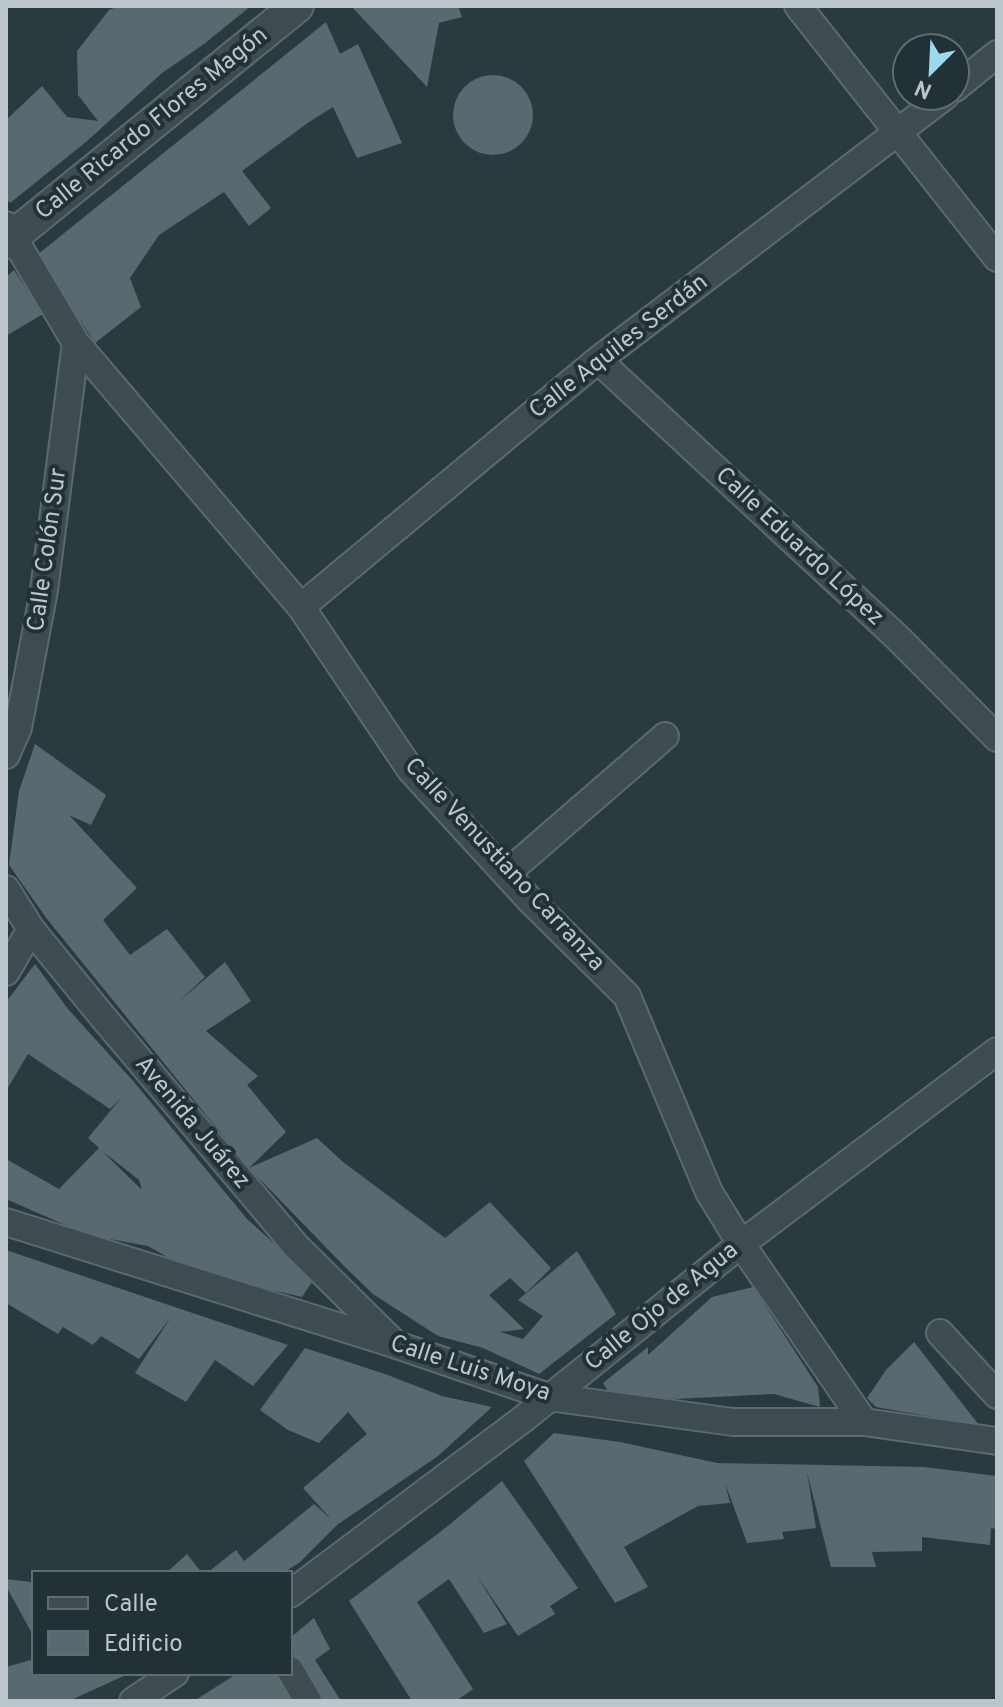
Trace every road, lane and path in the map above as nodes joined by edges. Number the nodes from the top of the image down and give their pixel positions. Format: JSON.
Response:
{"nodes":[{"id":1,"x":297,"y":6,"type":"edge"},
{"id":2,"x":798,"y":6,"type":"edge"},
{"id":3,"x":997,"y":54,"type":"edge"},
{"id":4,"x":971,"y":75,"type":"edge"},
{"id":5,"x":925,"y":112,"type":"edge"},
{"id":6,"x":899,"y":132,"type":"junction"},
{"id":7,"x":9,"y":234,"type":"edge"},
{"id":8,"x":997,"y":258,"type":"edge"},
{"id":9,"x":76,"y":343,"type":"junction"},
{"id":10,"x":598,"y":360,"type":"junction"},
{"id":11,"x":301,"y":607,"type":"junction"},
{"id":12,"x":665,"y":736,"type":"dead end"},
{"id":13,"x":997,"y":738,"type":"edge"},
{"id":14,"x":6,"y":755,"type":"edge"},
{"id":15,"x":507,"y":873,"type":"junction"},
{"id":16,"x":6,"y":889,"type":"edge"},
{"id":17,"x":31,"y":929,"type":"junction"},
{"id":18,"x":6,"y":972,"type":"edge"},
{"id":19,"x":997,"y":1051,"type":"edge"},
{"id":20,"x":6,"y":1222,"type":"edge"},
{"id":21,"x":741,"y":1244,"type":"junction"},
{"id":22,"x":940,"y":1333,"type":"dead end"},
{"id":23,"x":394,"y":1344,"type":"junction"},
{"id":24,"x":997,"y":1395,"type":"edge"},
{"id":25,"x":549,"y":1397,"type":"junction"},
{"id":26,"x":864,"y":1422,"type":"junction"},
{"id":27,"x":997,"y":1441,"type":"edge"},
{"id":28,"x":292,"y":1592,"type":"edge"},
{"id":29,"x":292,"y":1673,"type":"edge"},
{"id":30,"x":172,"y":1675,"type":"edge"},
{"id":31,"x":133,"y":1701,"type":"edge"},
{"id":32,"x":308,"y":1701,"type":"edge"}],
"edges":[{"from":1,"to":7,"type":"street","name":"Calle Ricardo Flores Magón"},
{"from":2,"to":6,"type":"street"},
{"from":3,"to":4,"type":"street"},
{"from":5,"to":6,"type":"street","name":"Calle Aquiles Serdán"},
{"from":6,"to":8,"type":"street"},
{"from":6,"to":10,"type":"street","name":"Calle Aquiles Serdán"},
{"from":7,"to":9,"type":"street","name":"Calle Venustiano Carranza"},
{"from":9,"to":11,"type":"street","name":"Calle Venustiano Carranza"},
{"from":9,"to":14,"type":"street","name":"Calle Colón Sur"},
{"from":10,"to":11,"type":"street","name":"Calle Aquiles Serdán"},
{"from":10,"to":13,"type":"street","name":"Calle Eduardo López"},
{"from":11,"to":15,"type":"street","name":"Calle Venustiano Carranza"},
{"from":12,"to":15,"type":"street"},
{"from":15,"to":21,"type":"street","name":"Calle Venustiano Carranza"},
{"from":16,"to":17,"type":"street","name":"Avenida Juárez"},
{"from":17,"to":18,"type":"street"},
{"from":17,"to":23,"type":"street","name":"Avenida Juárez"},
{"from":19,"to":21,"type":"street","name":"Calle Ojo de Agua"},
{"from":20,"to":23,"type":"street","name":"Calle Luis Moya"},
{"from":21,"to":25,"type":"street","name":"Calle Ojo de Agua"},
{"from":21,"to":26,"type":"street","name":"Calle Venustiano Carranza"},
{"from":22,"to":24,"type":"street"},
{"from":23,"to":25,"type":"street","name":"Calle Luis Moya"},
{"from":25,"to":26,"type":"street","name":"Calle Luis Moya"},
{"from":25,"to":28,"type":"street","name":"Calle Ojo de Agua"},
{"from":26,"to":27,"type":"street","name":"Calle Luis Moya"},
{"from":29,"to":32,"type":"street"},
{"from":30,"to":31,"type":"street"}]}
